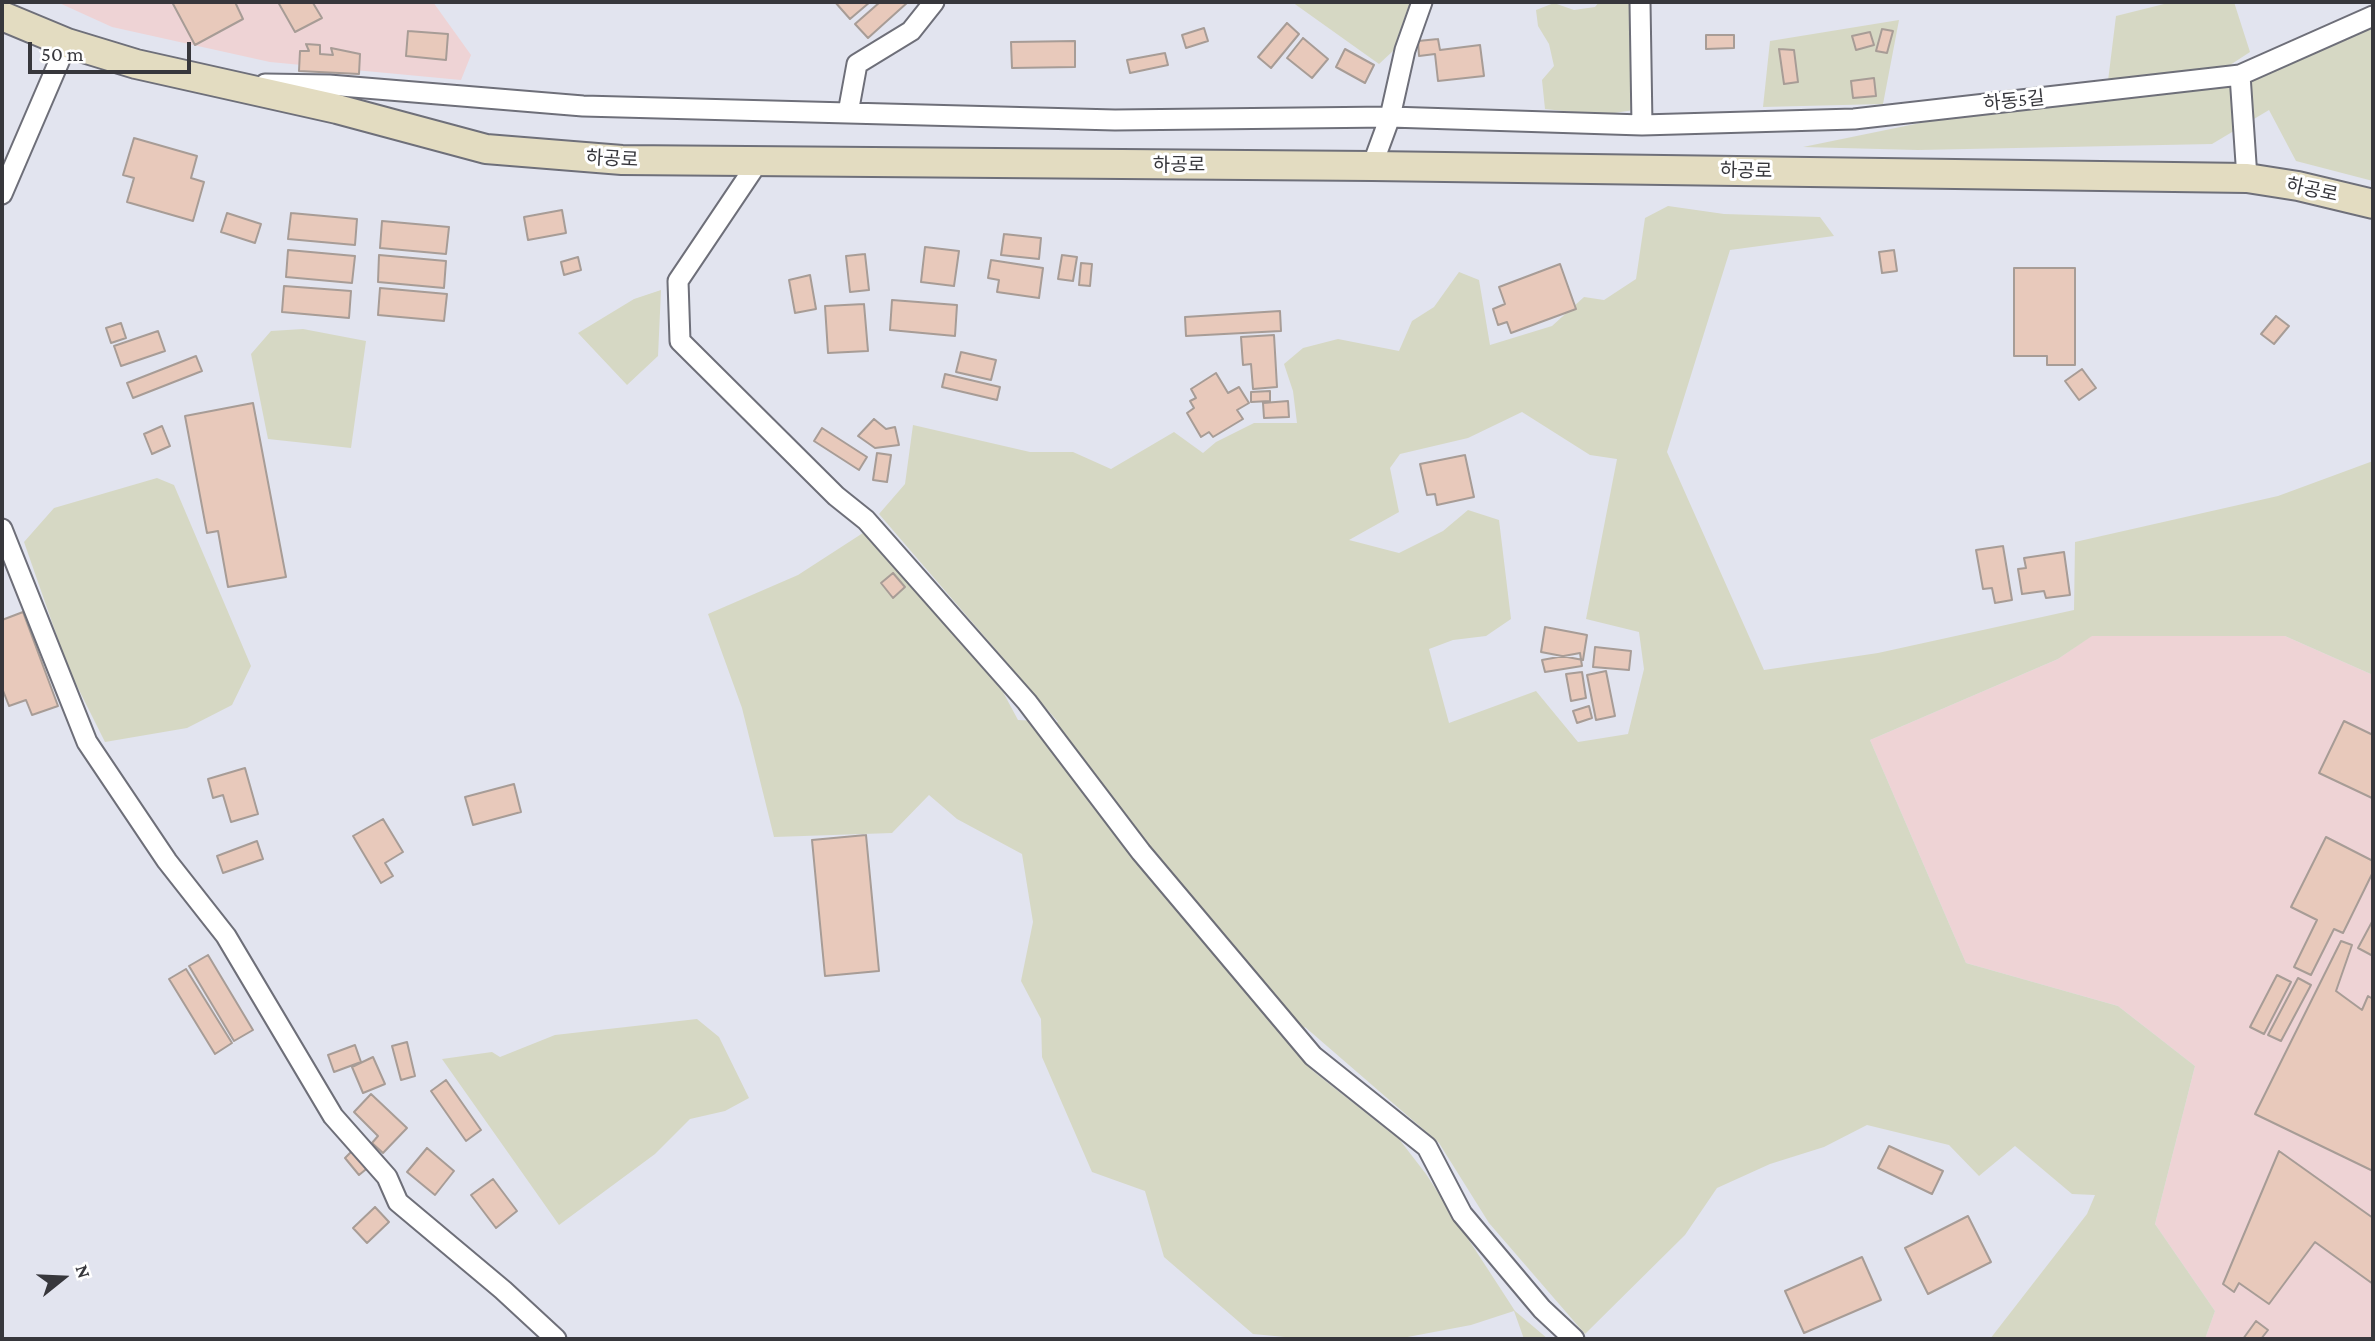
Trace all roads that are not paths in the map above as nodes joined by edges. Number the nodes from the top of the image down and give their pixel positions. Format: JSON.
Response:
{"nodes":[{"id":1,"x":934,"y":2,"type":"edge"},
{"id":2,"x":1422,"y":2,"type":"edge"},
{"id":3,"x":1640,"y":2,"type":"edge"},
{"id":4,"x":2,"y":16,"type":"edge"},
{"id":5,"x":2373,"y":16,"type":"edge"},
{"id":6,"x":67,"y":43,"type":"junction"},
{"id":7,"x":2239,"y":75,"type":"junction"},
{"id":8,"x":226,"y":84,"type":"junction"},
{"id":9,"x":848,"y":113,"type":"junction"},
{"id":10,"x":1390,"y":117,"type":"junction"},
{"id":11,"x":1642,"y":125,"type":"junction"},
{"id":12,"x":758,"y":162,"type":"junction"},
{"id":13,"x":1372,"y":166,"type":"junction"},
{"id":14,"x":2247,"y":178,"type":"junction"},
{"id":15,"x":2,"y":194,"type":"edge"},
{"id":16,"x":2373,"y":204,"type":"edge"},
{"id":17,"x":2,"y":529,"type":"edge"},
{"id":18,"x":556,"y":1339,"type":"edge"},
{"id":19,"x":1574,"y":1339,"type":"edge"}],
"edges":[{"from":1,"to":9,"type":"street"},
{"from":2,"to":10,"type":"street"},
{"from":3,"to":11,"type":"street"},
{"from":4,"to":6,"type":"main road","name":"하공로"},
{"from":5,"to":7,"type":"street","name":"하동5길"},
{"from":6,"to":8,"type":"main road","name":"하공로"},
{"from":6,"to":15,"type":"street"},
{"from":7,"to":11,"type":"street","name":"하동5길"},
{"from":7,"to":14,"type":"street"},
{"from":8,"to":9,"type":"street","name":"하동5길"},
{"from":8,"to":12,"type":"main road","name":"하공로"},
{"from":9,"to":10,"type":"street","name":"하동5길"},
{"from":10,"to":11,"type":"street","name":"하동5길"},
{"from":10,"to":13,"type":"street"},
{"from":12,"to":13,"type":"main road","name":"하공로"},
{"from":12,"to":19,"type":"street"},
{"from":13,"to":14,"type":"main road","name":"하공로"},
{"from":14,"to":16,"type":"main road","name":"하공로"},
{"from":17,"to":18,"type":"street"}]}
